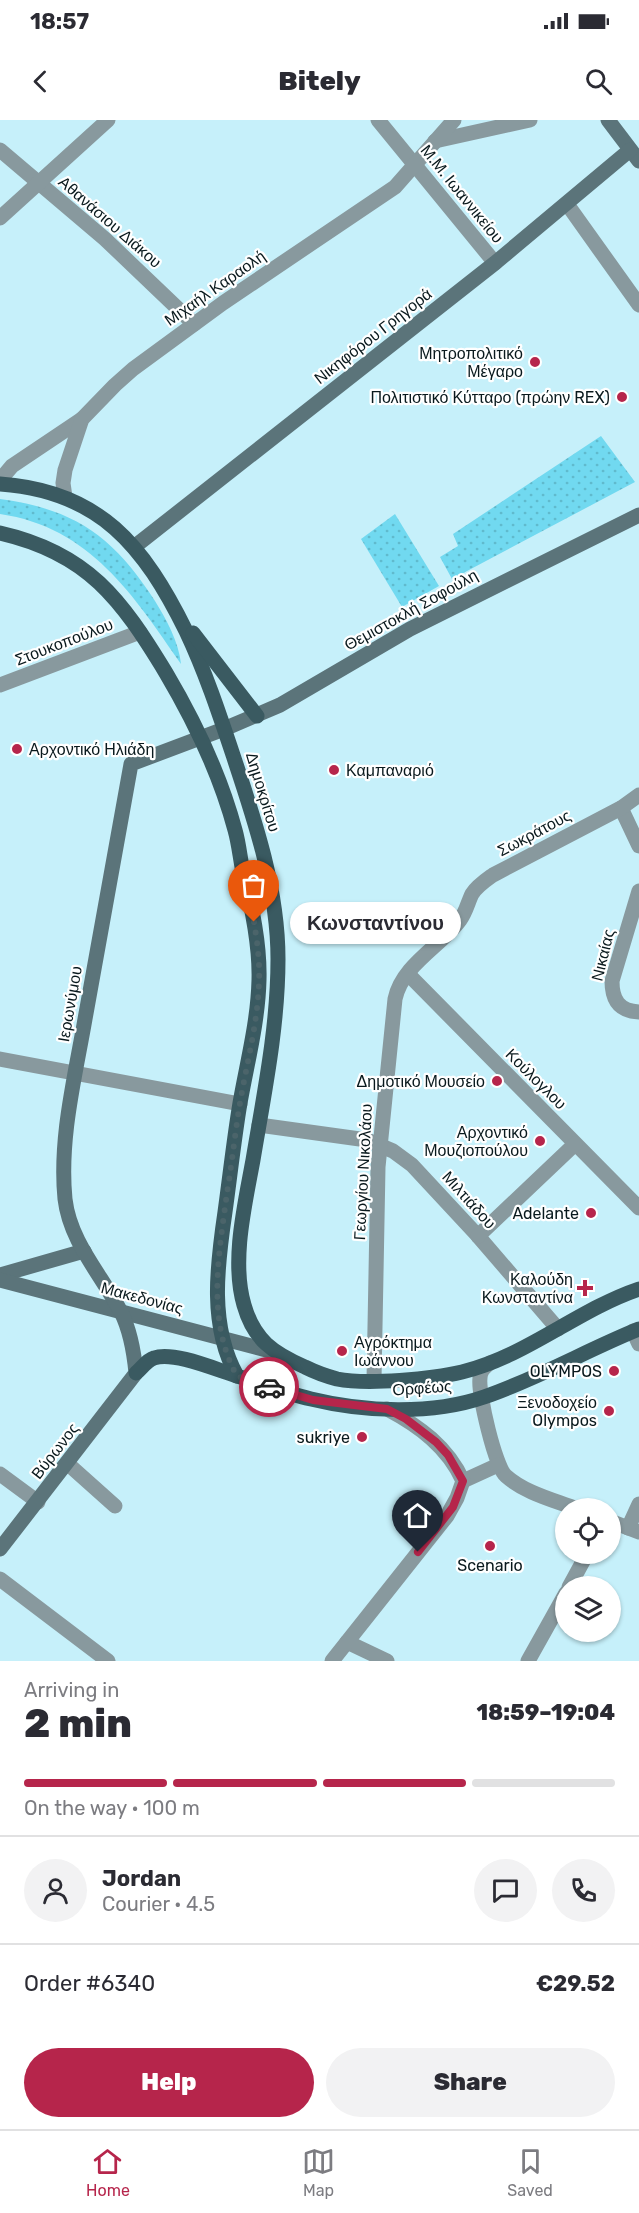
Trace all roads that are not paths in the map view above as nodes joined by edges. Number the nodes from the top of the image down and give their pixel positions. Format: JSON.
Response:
{"nodes":[{"id":1,"x":108,"y":120,"type":"edge"},
{"id":2,"x":378,"y":120,"type":"edge"},
{"id":3,"x":454,"y":120,"type":"edge"},
{"id":4,"x":530,"y":120,"type":"edge"},
{"id":5,"x":608,"y":120,"type":"edge"},
{"id":6,"x":435,"y":141,"type":"junction"},
{"id":7,"x":0,"y":150,"type":"edge"},
{"id":8,"x":635,"y":155,"type":"edge"},
{"id":9,"x":418,"y":161,"type":"junction"},
{"id":10,"x":39,"y":184,"type":"junction"},
{"id":11,"x":567,"y":204,"type":"junction"},
{"id":12,"x":0,"y":218,"type":"edge"},
{"id":13,"x":499,"y":260,"type":"junction"},
{"id":14,"x":639,"y":304,"type":"edge"},
{"id":15,"x":194,"y":324,"type":"junction"},
{"id":16,"x":82,"y":419,"type":"junction"},
{"id":17,"x":1,"y":475,"type":"edge"},
{"id":18,"x":64,"y":497,"type":"junction"},
{"id":19,"x":639,"y":515,"type":"edge"},
{"id":20,"x":0,"y":533,"type":"edge"},
{"id":21,"x":134,"y":547,"type":"junction"},
{"id":22,"x":174,"y":608,"type":"junction"},
{"id":23,"x":140,"y":632,"type":"junction"},
{"id":24,"x":0,"y":685,"type":"edge"},
{"id":25,"x":257,"y":716,"type":"junction"},
{"id":26,"x":224,"y":729,"type":"junction"},
{"id":27,"x":201,"y":738,"type":"junction"},
{"id":28,"x":639,"y":795,"type":"edge"},
{"id":29,"x":621,"y":808,"type":"junction"},
{"id":30,"x":639,"y":846,"type":"edge"},
{"id":31,"x":639,"y":891,"type":"edge"},
{"id":32,"x":461,"y":919,"type":"joint"},
{"id":33,"x":408,"y":974,"type":"junction"},
{"id":34,"x":639,"y":1012,"type":"edge"},
{"id":35,"x":0,"y":1059,"type":"edge"},
{"id":36,"x":75,"y":1073,"type":"junction"},
{"id":37,"x":240,"y":1104,"type":"junction"},
{"id":38,"x":259,"y":1125,"type":"junction"},
{"id":39,"x":380,"y":1144,"type":"junction"},
{"id":40,"x":575,"y":1144,"type":"junction"},
{"id":41,"x":639,"y":1208,"type":"edge"},
{"id":42,"x":478,"y":1236,"type":"junction"},
{"id":43,"x":84,"y":1251,"type":"junction"},
{"id":44,"x":0,"y":1275,"type":"edge"},
{"id":45,"x":0,"y":1280,"type":"edge"},
{"id":46,"x":639,"y":1289,"type":"edge"},
{"id":47,"x":121,"y":1312,"type":"junction"},
{"id":48,"x":558,"y":1329,"type":"junction"},
{"id":49,"x":637,"y":1335,"type":"edge"},
{"id":50,"x":221,"y":1338,"type":"junction"},
{"id":51,"x":274,"y":1352,"type":"junction"},
{"id":52,"x":489,"y":1363,"type":"junction"},
{"id":53,"x":136,"y":1373,"type":"junction"},
{"id":54,"x":237,"y":1376,"type":"junction"},
{"id":55,"x":374,"y":1380,"type":"junction"},
{"id":56,"x":482,"y":1398,"type":"junction"},
{"id":57,"x":387,"y":1409,"type":"junction"},
{"id":58,"x":68,"y":1464,"type":"junction"},
{"id":59,"x":498,"y":1465,"type":"junction"},
{"id":60,"x":0,"y":1474,"type":"edge"},
{"id":61,"x":463,"y":1481,"type":"junction"},
{"id":62,"x":555,"y":1500,"type":"edge"},
{"id":63,"x":38,"y":1502,"type":"junction"},
{"id":64,"x":639,"y":1504,"type":"edge"},
{"id":65,"x":115,"y":1506,"type":"dead end"},
{"id":66,"x":634,"y":1530,"type":"edge"},
{"id":67,"x":0,"y":1550,"type":"edge"},
{"id":68,"x":0,"y":1579,"type":"edge"},
{"id":69,"x":555,"y":1613,"type":"edge"},
{"id":70,"x":347,"y":1642,"type":"junction"},
{"id":71,"x":108,"y":1661,"type":"edge"},
{"id":72,"x":332,"y":1661,"type":"edge"},
{"id":73,"x":387,"y":1661,"type":"edge"},
{"id":74,"x":528,"y":1661,"type":"edge"}],
"edges":[{"from":1,"to":10,"type":"street"},
{"from":2,"to":9,"type":"street","name":"Μ.Μ. Ιωαννικείου"},
{"from":3,"to":6,"type":"street","name":"Μιχαήλ Καραολή"},
{"from":4,"to":6,"type":"street"},
{"from":5,"to":8,"type":"street"},
{"from":6,"to":9,"type":"street","name":"Μιχαήλ Καραολή"},
{"from":7,"to":10,"type":"street","name":"Αθανάσιου Διάκου"},
{"from":8,"to":11,"type":"street","name":"Νικηφόρου Γρηγορά"},
{"from":9,"to":13,"type":"street","name":"Μ.Μ. Ιωαννικείου"},
{"from":9,"to":15,"type":"street","name":"Μιχαήλ Καραολή"},
{"from":10,"to":12,"type":"street"},
{"from":10,"to":15,"type":"street","name":"Αθανάσιου Διάκου"},
{"from":11,"to":13,"type":"street","name":"Νικηφόρου Γρηγορά"},
{"from":11,"to":14,"type":"street"},
{"from":13,"to":21,"type":"street","name":"Νικηφόρου Γρηγορά"},
{"from":15,"to":16,"type":"street","name":"Μιχαήλ Καραολή"},
{"from":16,"to":17,"type":"street"},
{"from":16,"to":18,"type":"street","name":"Μιχαήλ Καραολή"},
{"from":17,"to":18,"type":"main road","name":"Δημοκρίτου"},
{"from":18,"to":21,"type":"main road","name":"Δημοκρίτου"},
{"from":19,"to":25,"type":"street","name":"Θεμιστοκλή Σοφούλη"},
{"from":20,"to":23,"type":"main road"},
{"from":21,"to":22,"type":"main road","name":"Δημοκρίτου"},
{"from":22,"to":25,"type":"main road"},
{"from":22,"to":26,"type":"main road","name":"Δημοκρίτου"},
{"from":23,"to":24,"type":"street","name":"Στουκοπούλου"},
{"from":23,"to":27,"type":"main road"},
{"from":25,"to":26,"type":"street","name":"Θεμιστοκλή Σοφούλη"},
{"from":26,"to":27,"type":"street","name":"Θεμιστοκλή Σοφούλη"},
{"from":26,"to":38,"type":"main road","name":"Δημοκρίτου"},
{"from":27,"to":36,"type":"street","name":"Ιερωνύμου"},
{"from":27,"to":37,"type":"main road"},
{"from":28,"to":29,"type":"street","name":"Σωκράτους"},
{"from":29,"to":30,"type":"street"},
{"from":29,"to":32,"type":"street","name":"Σωκράτους"},
{"from":31,"to":34,"type":"street","name":"Νικαίας"},
{"from":32,"to":33,"type":"street","name":"Γεωργίου Νικολάου"},
{"from":33,"to":39,"type":"street","name":"Γεωργίου Νικολάου"},
{"from":33,"to":40,"type":"street","name":"Κούλογλου"},
{"from":35,"to":36,"type":"street"},
{"from":36,"to":37,"type":"street"},
{"from":36,"to":43,"type":"street","name":"Ιερωνύμου"},
{"from":37,"to":50,"type":"main road"},
{"from":38,"to":39,"type":"street","name":"Μιλτιάδου"},
{"from":38,"to":51,"type":"main road","name":"Δημοκρίτου"},
{"from":39,"to":42,"type":"street","name":"Μιλτιάδου"},
{"from":39,"to":55,"type":"street","name":"Γεωργίου Νικολάου"},
{"from":40,"to":41,"type":"street","name":"Κούλογλου"},
{"from":40,"to":42,"type":"street"},
{"from":42,"to":48,"type":"street","name":"Μιλτιάδου"},
{"from":43,"to":44,"type":"street"},
{"from":43,"to":47,"type":"street","name":"Ιερωνύμου"},
{"from":45,"to":47,"type":"street","name":"Μακεδονίας"},
{"from":46,"to":48,"type":"main road","name":"Ορφέως"},
{"from":47,"to":50,"type":"street","name":"Μακεδονίας"},
{"from":47,"to":53,"type":"street","name":"Ιερωνύμου"},
{"from":48,"to":52,"type":"main road","name":"Ορφέως"},
{"from":49,"to":56,"type":"main road","name":"Ορφέως"},
{"from":50,"to":51,"type":"street","name":"Μακεδονίας"},
{"from":50,"to":54,"type":"main road"},
{"from":51,"to":55,"type":"main road","name":"Ορφέως"},
{"from":52,"to":55,"type":"main road","name":"Ορφέως"},
{"from":52,"to":56,"type":"street"},
{"from":53,"to":54,"type":"main road","name":"Ορφέως"},
{"from":53,"to":58,"type":"street","name":"Βύρωνος"},
{"from":54,"to":57,"type":"main road","name":"Ορφέως"},
{"from":56,"to":57,"type":"main road","name":"Ορφέως"},
{"from":56,"to":59,"type":"street"},
{"from":57,"to":61,"type":"street"},
{"from":58,"to":63,"type":"street","name":"Βύρωνος"},
{"from":58,"to":65,"type":"street"},
{"from":59,"to":61,"type":"street"},
{"from":59,"to":62,"type":"street"},
{"from":60,"to":63,"type":"street"},
{"from":61,"to":70,"type":"street"},
{"from":63,"to":67,"type":"street","name":"Βύρωνος"},
{"from":64,"to":66,"type":"street"},
{"from":68,"to":71,"type":"street"},
{"from":69,"to":74,"type":"street"},
{"from":70,"to":72,"type":"street"},
{"from":70,"to":73,"type":"street"}]}
